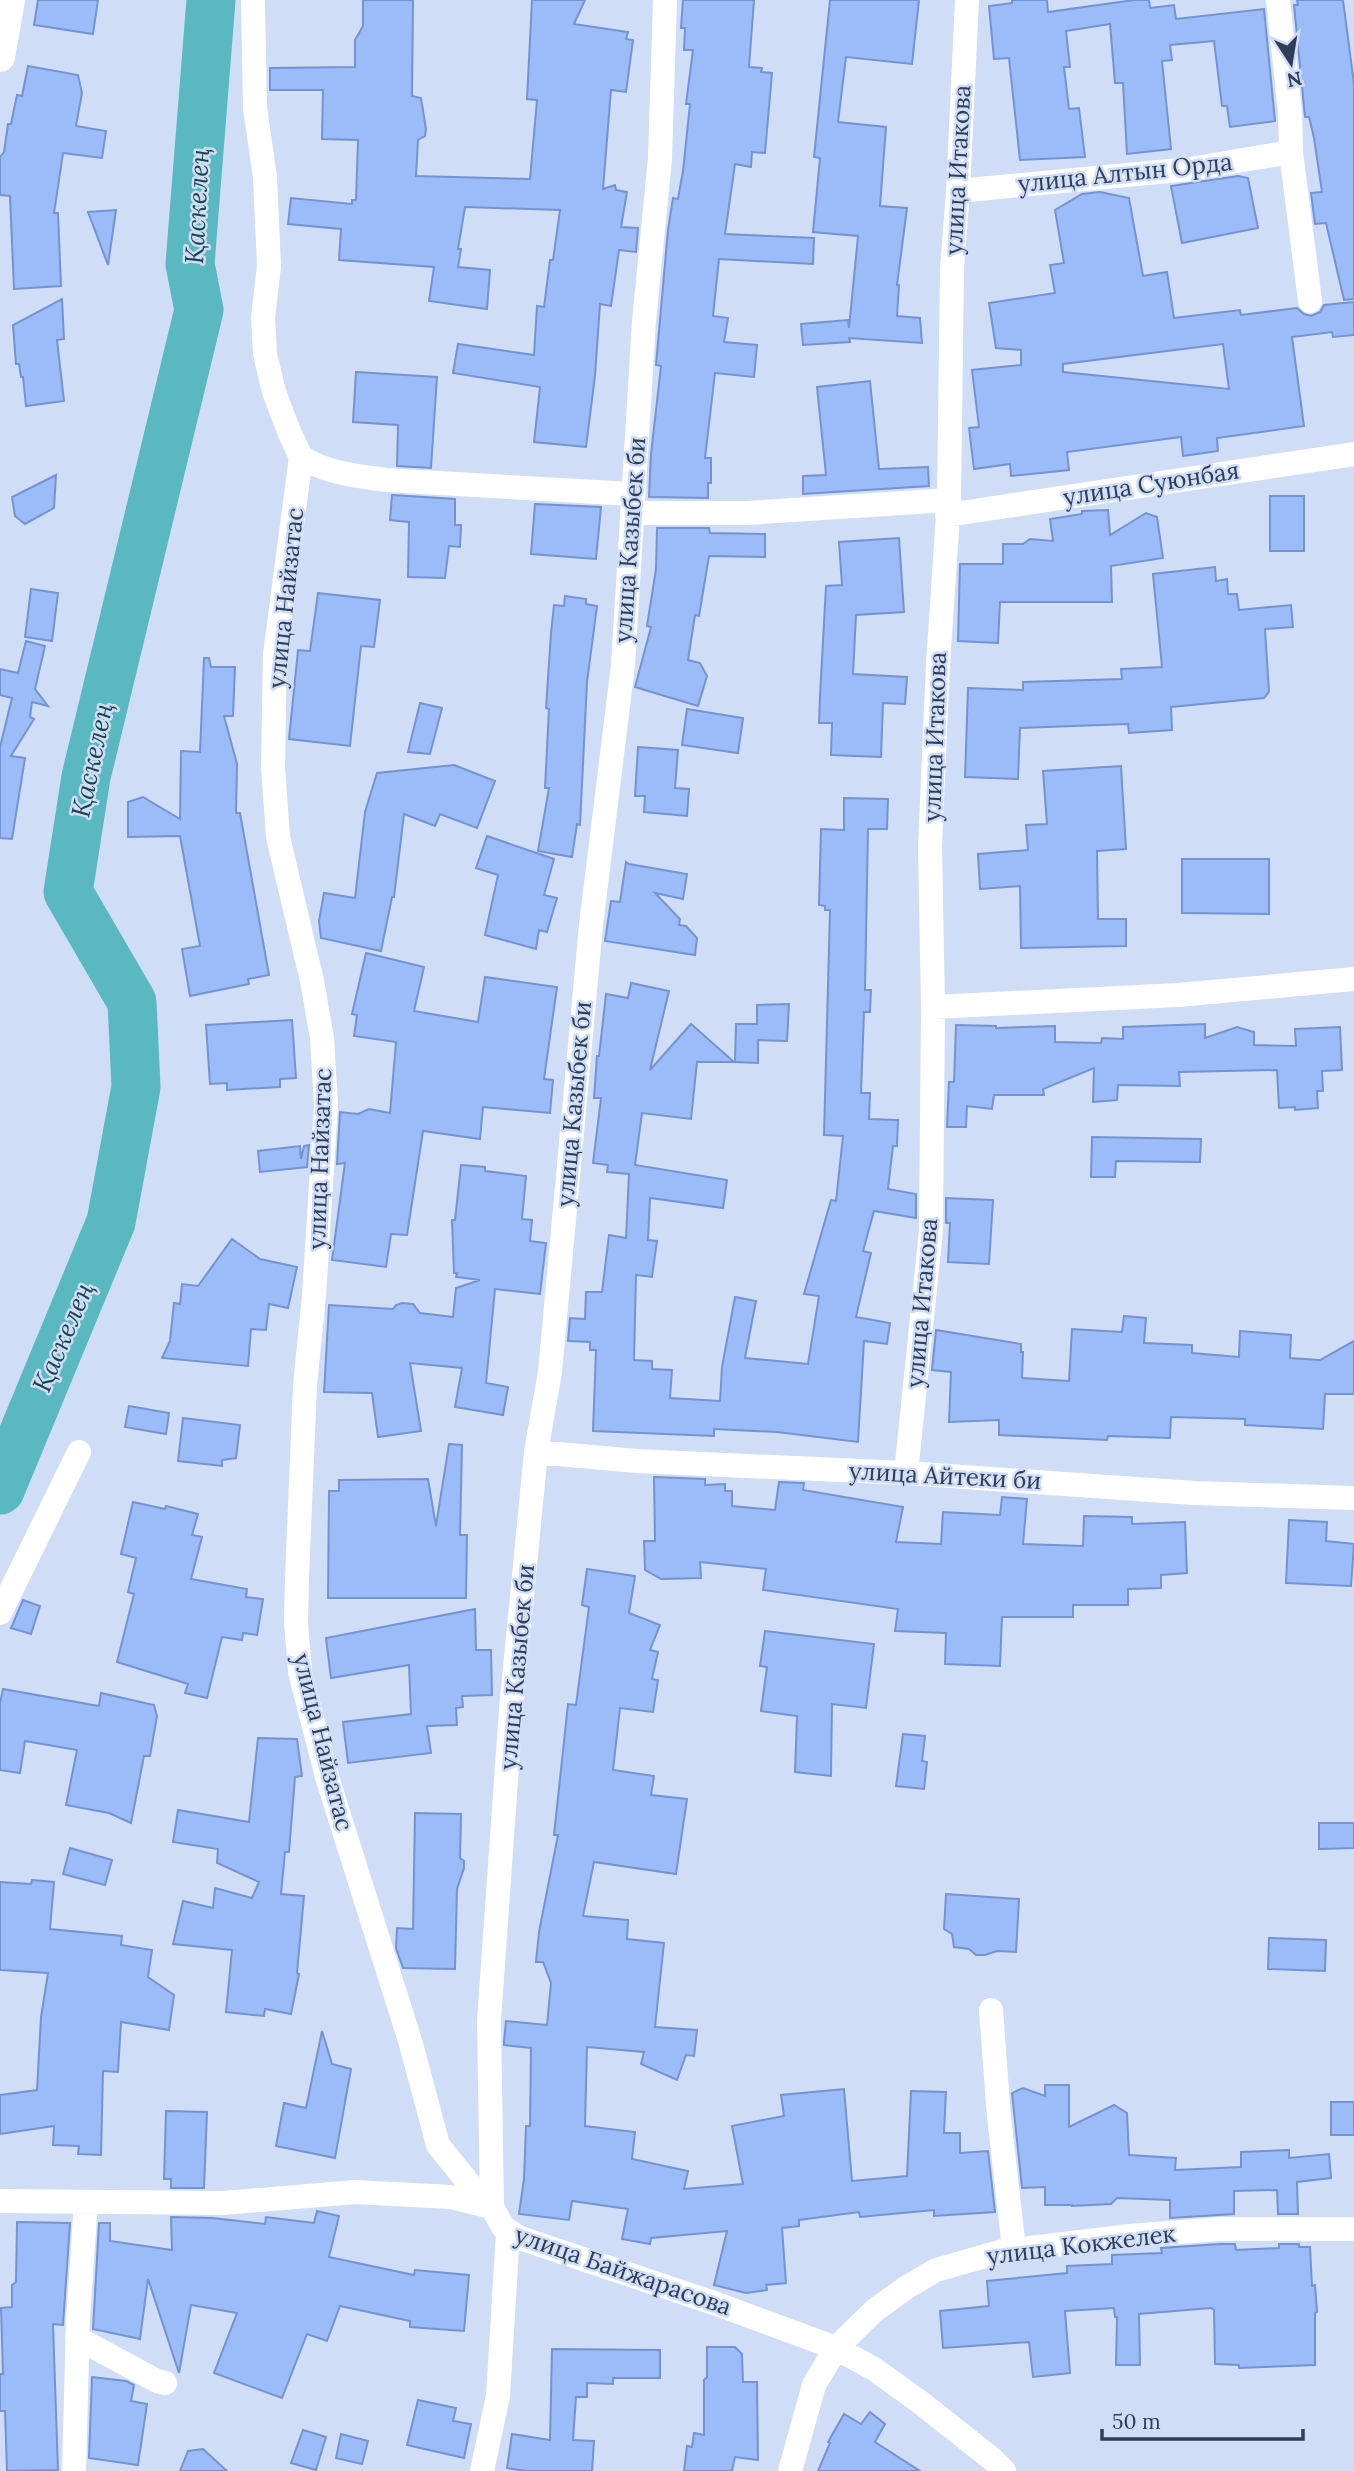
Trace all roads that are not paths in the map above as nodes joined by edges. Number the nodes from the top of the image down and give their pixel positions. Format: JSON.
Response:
{"nodes":[{"id":1,"x":9,"y":0,"type":"edge"},
{"id":2,"x":253,"y":0,"type":"edge"},
{"id":3,"x":665,"y":0,"type":"edge"},
{"id":4,"x":967,"y":0,"type":"edge"},
{"id":5,"x":1278,"y":0,"type":"edge"},
{"id":6,"x":0,"y":57,"type":"edge"},
{"id":7,"x":1291,"y":152,"type":"junction"},
{"id":8,"x":958,"y":191,"type":"junction"},
{"id":9,"x":1310,"y":301,"type":"dead end"},
{"id":10,"x":1354,"y":454,"type":"edge"},
{"id":11,"x":301,"y":457,"type":"junction"},
{"id":12,"x":632,"y":504,"type":"junction"},
{"id":13,"x":948,"y":508,"type":"junction"},
{"id":14,"x":1354,"y":979,"type":"edge"},
{"id":15,"x":933,"y":1007,"type":"junction"},
{"id":16,"x":79,"y":1452,"type":"dead end"},
{"id":17,"x":536,"y":1452,"type":"junction"},
{"id":18,"x":906,"y":1473,"type":"junction"},
{"id":19,"x":1354,"y":1498,"type":"edge"},
{"id":20,"x":0,"y":1613,"type":"edge"},
{"id":21,"x":991,"y":2010,"type":"dead end"},
{"id":22,"x":0,"y":2201,"type":"edge"},
{"id":23,"x":86,"y":2202,"type":"junction"},
{"id":24,"x":492,"y":2207,"type":"junction"},
{"id":25,"x":1354,"y":2230,"type":"edge"},
{"id":26,"x":508,"y":2232,"type":"junction"},
{"id":27,"x":1014,"y":2249,"type":"junction"},
{"id":28,"x":78,"y":2339,"type":"junction"},
{"id":29,"x":836,"y":2348,"type":"junction"},
{"id":30,"x":165,"y":2383,"type":"dead end"},
{"id":31,"x":74,"y":2471,"type":"edge"},
{"id":32,"x":482,"y":2471,"type":"edge"},
{"id":33,"x":790,"y":2471,"type":"edge"},
{"id":34,"x":1004,"y":2471,"type":"edge"}],
"edges":[{"from":1,"to":6,"type":"street"},
{"from":2,"to":11,"type":"street"},
{"from":3,"to":12,"type":"street","name":"улица Казыбек би"},
{"from":4,"to":8,"type":"street","name":"улица Итакова"},
{"from":5,"to":7,"type":"street"},
{"from":7,"to":8,"type":"street","name":"улица Алтын Орда"},
{"from":7,"to":9,"type":"street"},
{"from":8,"to":13,"type":"street","name":"улица Итакова"},
{"from":10,"to":13,"type":"street","name":"улица Суюнбая"},
{"from":11,"to":12,"type":"street","name":"улица Суюнбая"},
{"from":11,"to":24,"type":"street","name":"улица Найзатас"},
{"from":12,"to":13,"type":"street","name":"улица Суюнбая"},
{"from":12,"to":17,"type":"street","name":"улица Казыбек би"},
{"from":13,"to":15,"type":"street","name":"улица Итакова"},
{"from":14,"to":15,"type":"street"},
{"from":15,"to":18,"type":"street","name":"улица Итакова"},
{"from":16,"to":20,"type":"street"},
{"from":17,"to":18,"type":"street","name":"улица Айтеки би"},
{"from":17,"to":24,"type":"street","name":"улица Казыбек би"},
{"from":18,"to":19,"type":"street","name":"улица Айтеки би"},
{"from":21,"to":27,"type":"street"},
{"from":22,"to":23,"type":"street","name":"улица Байжарасова"},
{"from":23,"to":24,"type":"street","name":"улица Байжарасова"},
{"from":23,"to":28,"type":"street"},
{"from":24,"to":26,"type":"street","name":"улица Байжарасова"},
{"from":25,"to":27,"type":"street","name":"улица Кокжелек"},
{"from":26,"to":29,"type":"street","name":"улица Байжарасова"},
{"from":26,"to":32,"type":"street"},
{"from":27,"to":29,"type":"street","name":"улица Кокжелек"},
{"from":28,"to":30,"type":"street"},
{"from":28,"to":31,"type":"street"},
{"from":29,"to":33,"type":"street","name":"улица Кокжелек"},
{"from":29,"to":34,"type":"street","name":"улица Байжарасова"}]}
